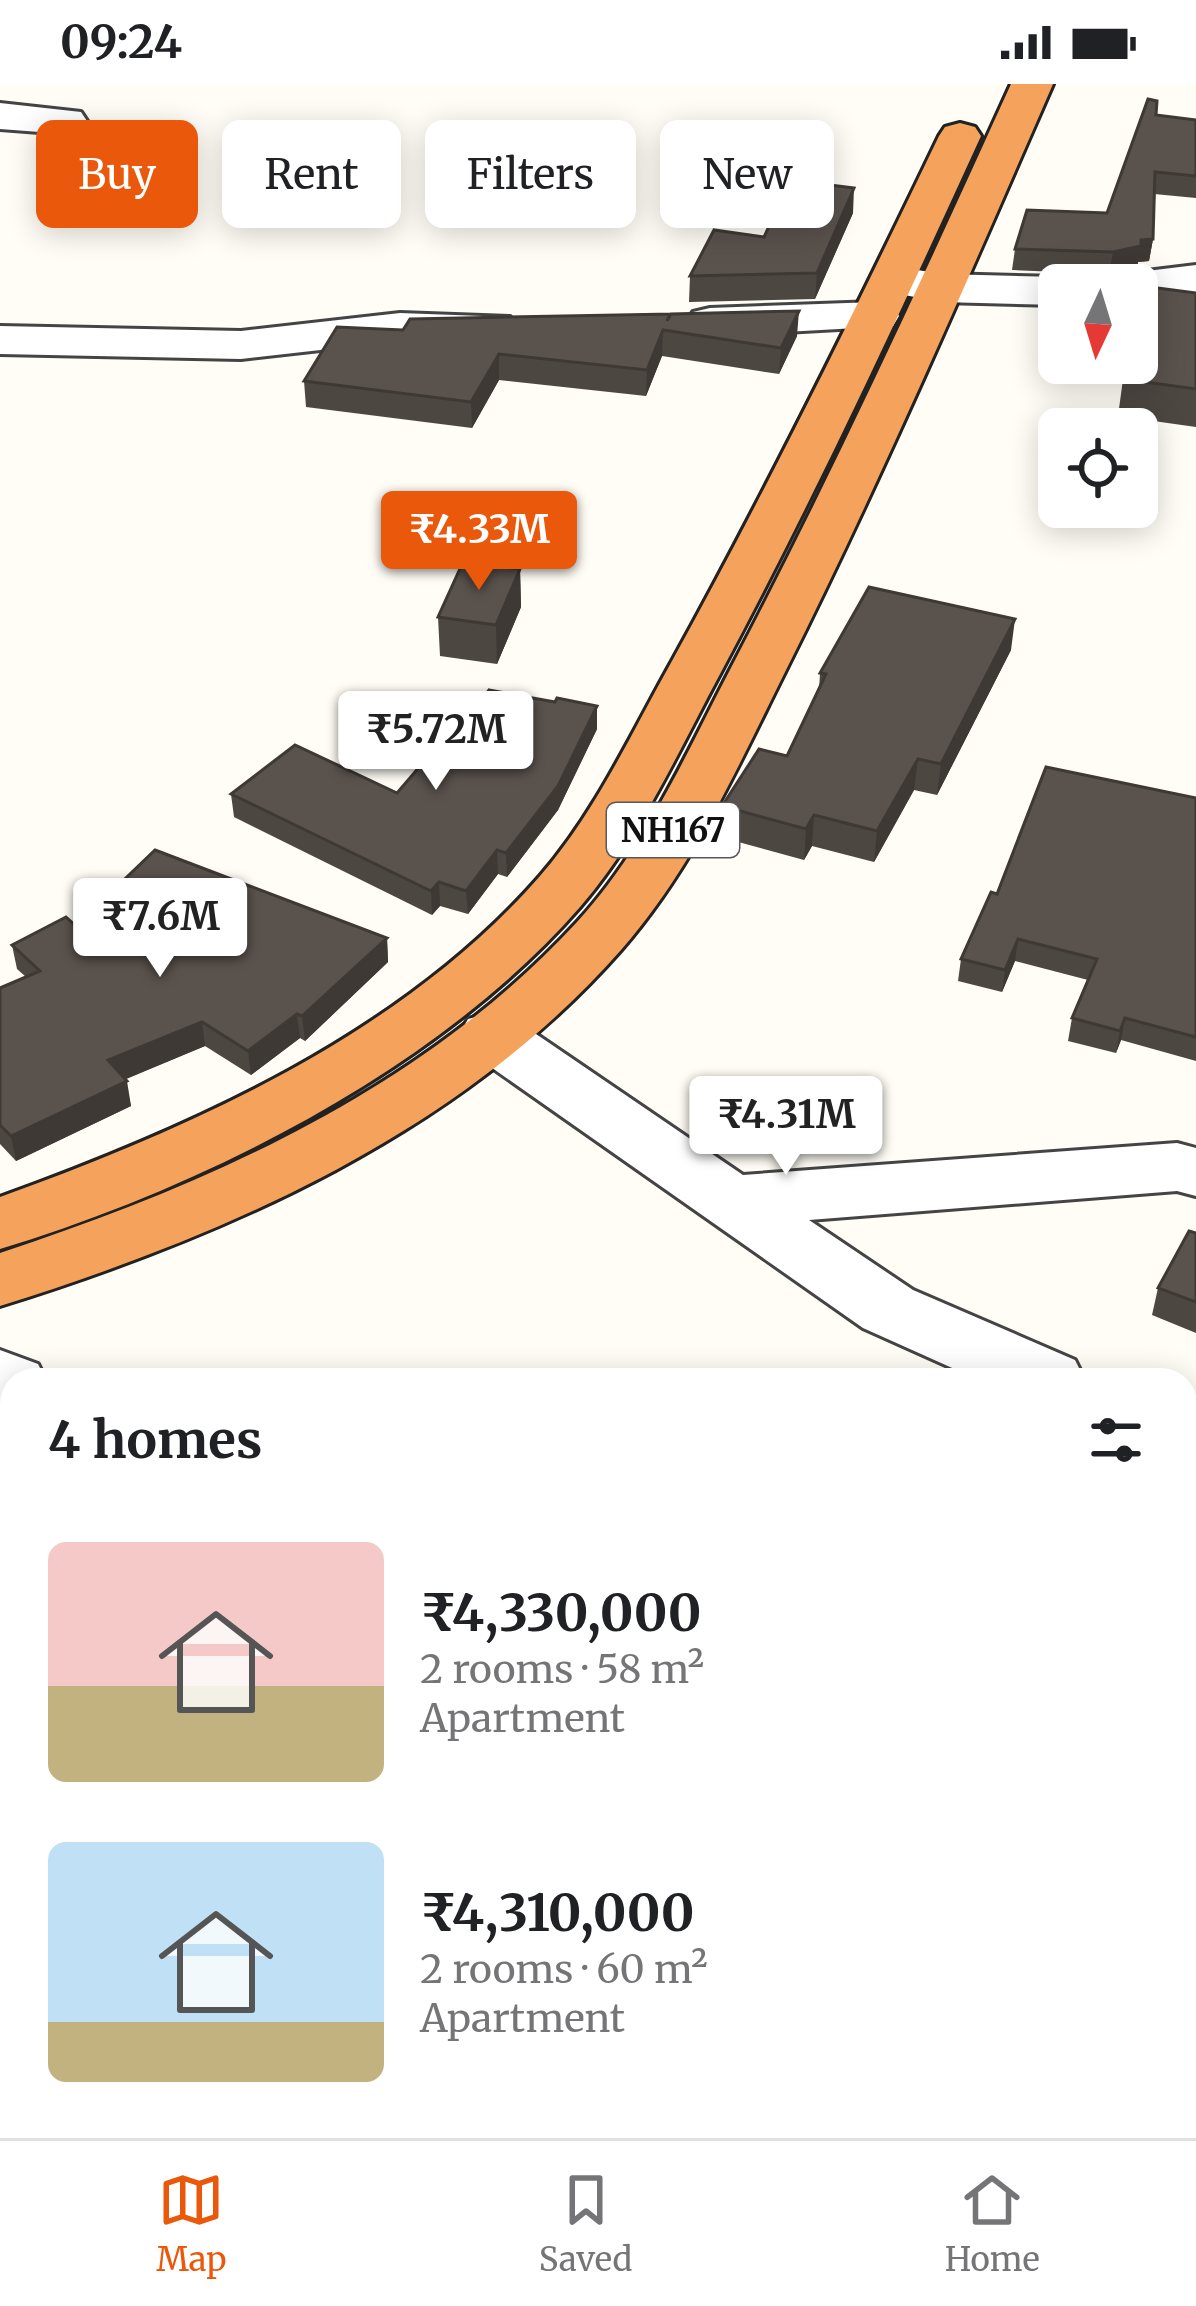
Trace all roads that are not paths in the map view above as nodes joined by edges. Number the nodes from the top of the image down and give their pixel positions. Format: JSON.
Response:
{"nodes":[{"id":1,"x":985,"y":84,"type":"edge"},
{"id":2,"x":1032,"y":84,"type":"edge"},
{"id":3,"x":0,"y":116,"type":"edge"},
{"id":4,"x":53,"y":120,"type":"edge"},
{"id":5,"x":1196,"y":279,"type":"edge"},
{"id":6,"x":1158,"y":282,"type":"edge"},
{"id":7,"x":1038,"y":292,"type":"edge"},
{"id":8,"x":904,"y":295,"type":"junction"},
{"id":9,"x":662,"y":323,"type":"edge"},
{"id":10,"x":542,"y":327,"type":"edge"},
{"id":11,"x":0,"y":340,"type":"edge"},
{"id":12,"x":491,"y":1035,"type":"junction"},
{"id":13,"x":1196,"y":1172,"type":"edge"},
{"id":14,"x":727,"y":1201,"type":"junction"},
{"id":15,"x":0,"y":1224,"type":"edge"},
{"id":16,"x":0,"y":1280,"type":"edge"},
{"id":17,"x":1022,"y":1368,"type":"edge"}],
"edges":[{"from":1,"to":8,"type":"highway","number":"NH167"},
{"from":2,"to":8,"type":"highway","number":"NH167"},
{"from":3,"to":4,"type":"street"},
{"from":5,"to":6,"type":"street"},
{"from":7,"to":8,"type":"street"},
{"from":8,"to":9,"type":"street"},
{"from":8,"to":12,"type":"highway","number":"NH167"},
{"from":8,"to":15,"type":"highway","number":"NH167"},
{"from":10,"to":11,"type":"street"},
{"from":12,"to":14,"type":"street"},
{"from":12,"to":16,"type":"highway","number":"NH167"},
{"from":13,"to":14,"type":"street"},
{"from":14,"to":17,"type":"street"}]}
